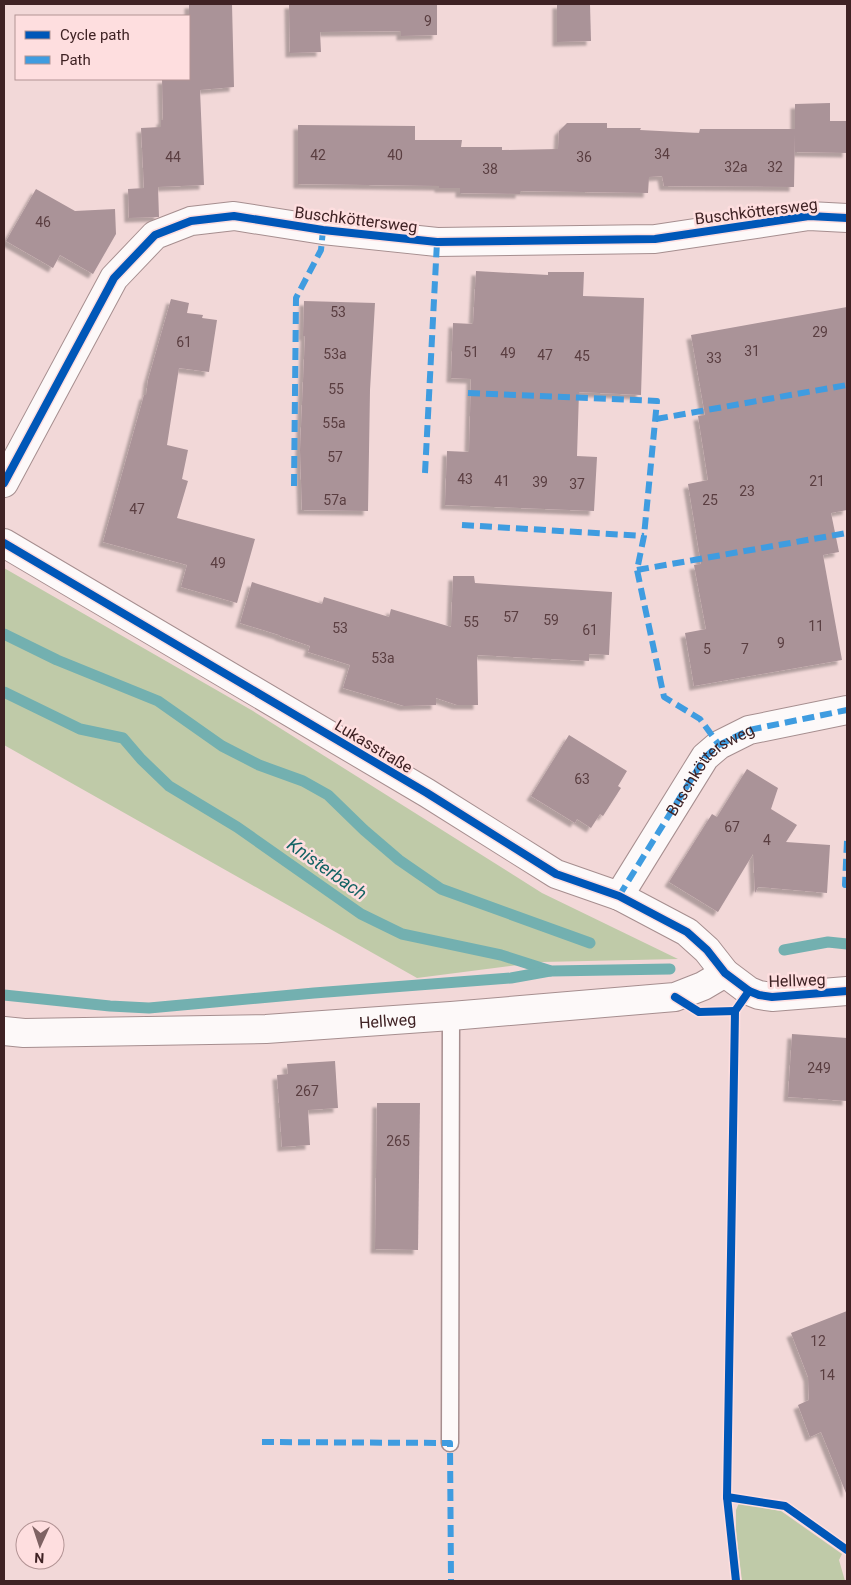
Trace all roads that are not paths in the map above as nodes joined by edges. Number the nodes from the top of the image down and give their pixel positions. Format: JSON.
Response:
{"nodes":[{"id":1,"x":847,"y":218,"type":"edge"},
{"id":2,"x":4,"y":483,"type":"edge"},
{"id":3,"x":4,"y":543,"type":"edge"},
{"id":4,"x":847,"y":710,"type":"edge"},
{"id":5,"x":619,"y":896,"type":"junction"},
{"id":6,"x":725,"y":973,"type":"junction"},
{"id":7,"x":847,"y":991,"type":"edge"},
{"id":8,"x":451,"y":1016,"type":"junction"},
{"id":9,"x":4,"y":1031,"type":"edge"},
{"id":10,"x":450,"y":1443,"type":"dead end"}],
"edges":[{"from":1,"to":2,"type":"street","name":"Buschköttersweg"},
{"from":3,"to":5,"type":"street","name":"Lukasstraße"},
{"from":4,"to":5,"type":"street","name":"Buschköttersweg"},
{"from":5,"to":6,"type":"street","name":"Lukasstraße"},
{"from":6,"to":7,"type":"street","name":"Hellweg"},
{"from":6,"to":8,"type":"street","name":"Hellweg"},
{"from":8,"to":9,"type":"street","name":"Hellweg"},
{"from":8,"to":10,"type":"lane"}]}
